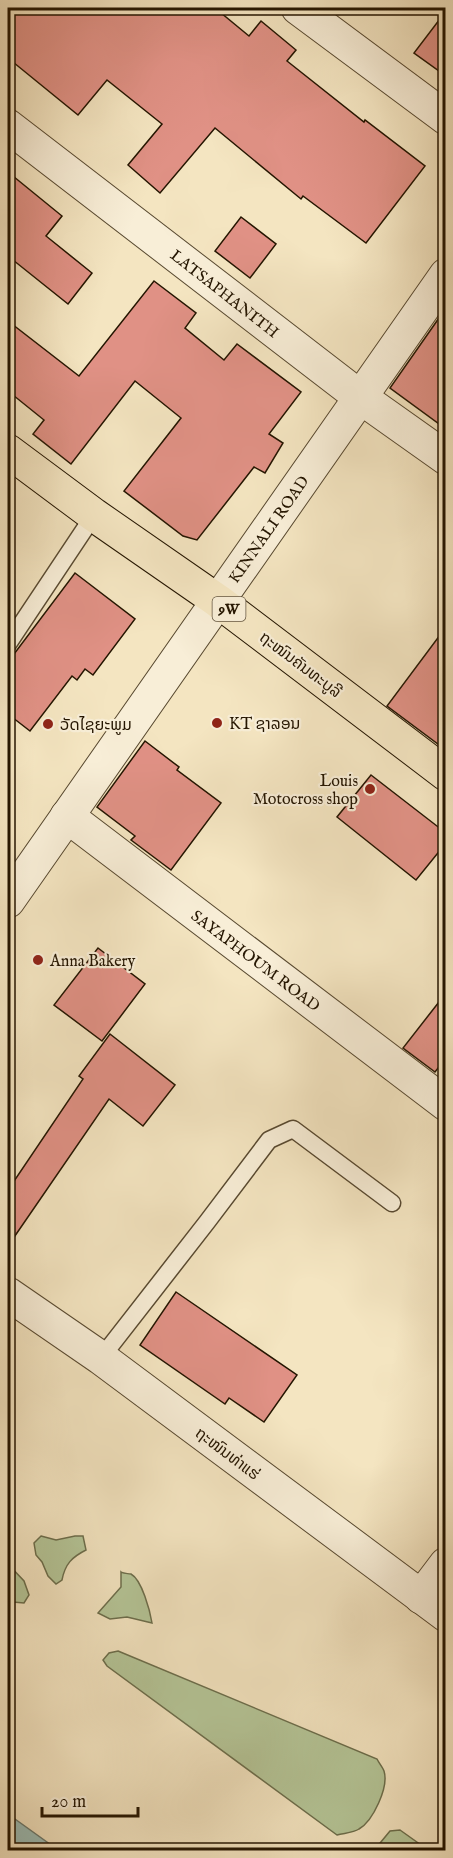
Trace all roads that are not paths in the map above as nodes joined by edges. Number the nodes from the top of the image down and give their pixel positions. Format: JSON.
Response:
{"nodes":[{"id":1,"x":298,"y":8,"type":"edge"},
{"id":2,"x":446,"y":118,"type":"edge"},
{"id":3,"x":8,"y":126,"type":"edge"},
{"id":4,"x":446,"y":275,"type":"edge"},
{"id":5,"x":360,"y":397,"type":"junction"},
{"id":6,"x":8,"y":451,"type":"edge"},
{"id":7,"x":446,"y":458,"type":"edge"},
{"id":8,"x":94,"y":515,"type":"junction"},
{"id":9,"x":218,"y":601,"type":"junction"},
{"id":10,"x":8,"y":644,"type":"edge"},
{"id":11,"x":446,"y":774,"type":"edge"},
{"id":12,"x":67,"y":816,"type":"junction"},
{"id":13,"x":8,"y":901,"type":"edge"},
{"id":14,"x":446,"y":1104,"type":"edge"},
{"id":15,"x":392,"y":1203,"type":"dead end"},
{"id":16,"x":8,"y":1294,"type":"edge"},
{"id":17,"x":100,"y":1358,"type":"junction"},
{"id":18,"x":446,"y":1564,"type":"edge"},
{"id":19,"x":433,"y":1606,"type":"edge"}],
"edges":[{"from":1,"to":2,"type":"street"},
{"from":3,"to":5,"type":"street","name":"LATSAPHANITH"},
{"from":4,"to":5,"type":"street","name":"KINNALI ROAD"},
{"from":5,"to":7,"type":"street","name":"LATSAPHANITH"},
{"from":5,"to":9,"type":"street","name":"KINNALI ROAD"},
{"from":6,"to":8,"type":"main road","name":"ຖະໜົນຄັນທະບູລີ","number":"9W"},
{"from":8,"to":9,"type":"main road","name":"ຖະໜົນຄັນທະບູລີ","number":"9W"},
{"from":8,"to":10,"type":"lane"},
{"from":9,"to":11,"type":"main road","name":"ຖະໜົນຄັນທະບູລີ","number":"9W"},
{"from":9,"to":12,"type":"street","name":"KINNALI ROAD"},
{"from":12,"to":13,"type":"street","name":"KINNALI ROAD"},
{"from":12,"to":14,"type":"street","name":"SAYAPHOUM ROAD"},
{"from":15,"to":17,"type":"lane"},
{"from":16,"to":17,"type":"street","name":"ຖະໜົນທ່າແຮ່"},
{"from":17,"to":19,"type":"street","name":"ຖະໜົນທ່າແຮ່"},
{"from":18,"to":19,"type":"street"}]}
